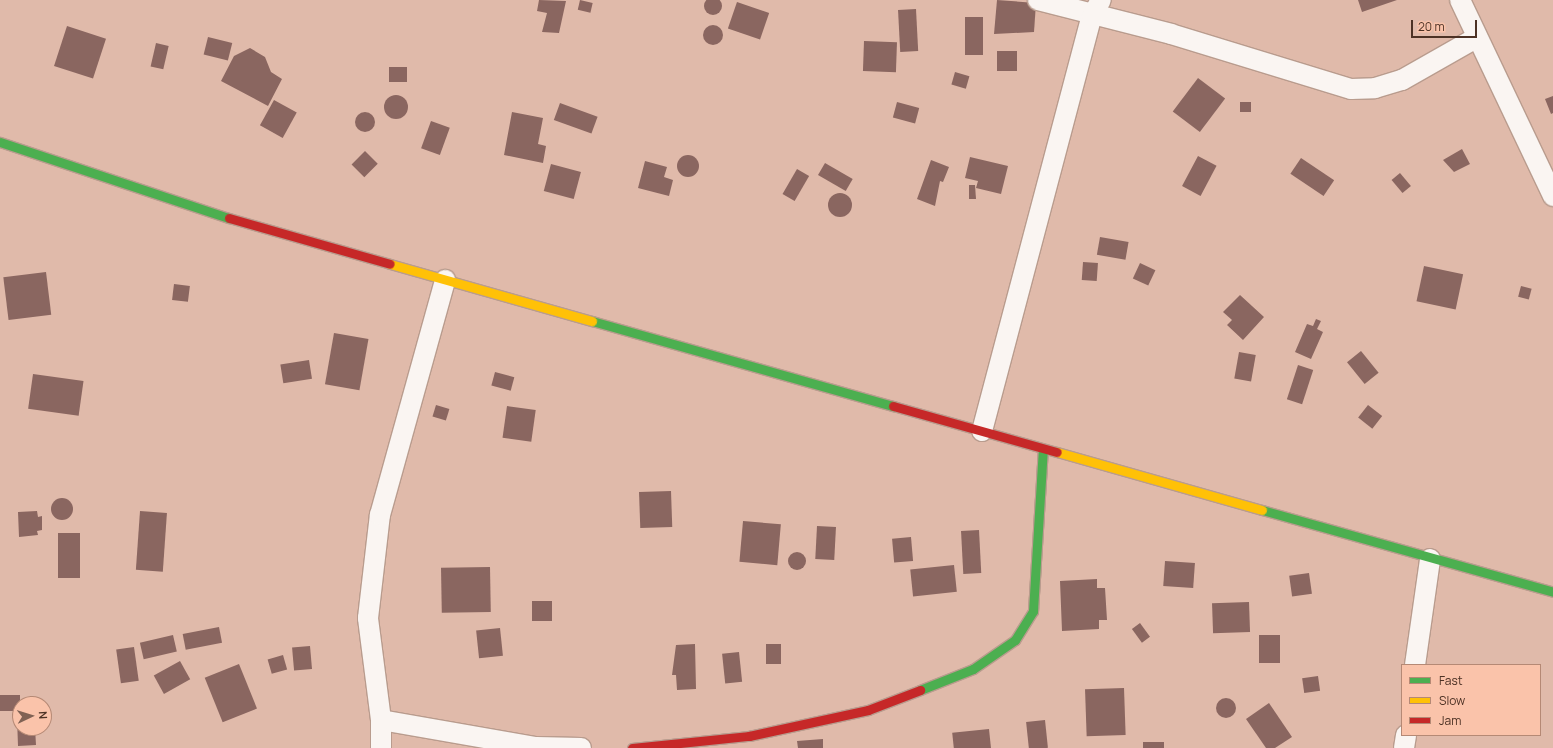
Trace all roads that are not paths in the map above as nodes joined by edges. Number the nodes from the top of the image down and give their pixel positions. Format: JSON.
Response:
{"nodes":[{"id":1,"x":1038,"y":0,"type":"edge"},
{"id":2,"x":1460,"y":0,"type":"edge"},
{"id":3,"x":1097,"y":8,"type":"edge"},
{"id":4,"x":1476,"y":38,"type":"junction"},
{"id":5,"x":0,"y":142,"type":"edge"},
{"id":6,"x":1553,"y":196,"type":"edge"},
{"id":7,"x":445,"y":280,"type":"junction"},
{"id":8,"x":982,"y":431,"type":"junction"},
{"id":9,"x":1043,"y":449,"type":"junction"},
{"id":10,"x":1430,"y":559,"type":"junction"},
{"id":11,"x":1553,"y":592,"type":"edge"},
{"id":12,"x":1415,"y":664,"type":"edge"},
{"id":13,"x":381,"y":720,"type":"junction"},
{"id":14,"x":1406,"y":736,"type":"edge"},
{"id":15,"x":381,"y":748,"type":"edge"},
{"id":16,"x":581,"y":748,"type":"edge"},
{"id":17,"x":632,"y":748,"type":"edge"},
{"id":18,"x":1404,"y":748,"type":"edge"}],
"edges":[{"from":1,"to":3,"type":"street"},
{"from":2,"to":4,"type":"street"},
{"from":3,"to":4,"type":"street"},
{"from":3,"to":8,"type":"street"},
{"from":4,"to":6,"type":"street"},
{"from":5,"to":7,"type":"main road"},
{"from":7,"to":8,"type":"main road"},
{"from":7,"to":13,"type":"street"},
{"from":8,"to":9,"type":"main road"},
{"from":9,"to":10,"type":"main road"},
{"from":9,"to":17,"type":"main road"},
{"from":10,"to":11,"type":"main road"},
{"from":10,"to":12,"type":"street"},
{"from":13,"to":15,"type":"street"},
{"from":13,"to":16,"type":"street"},
{"from":14,"to":18,"type":"street"}]}
